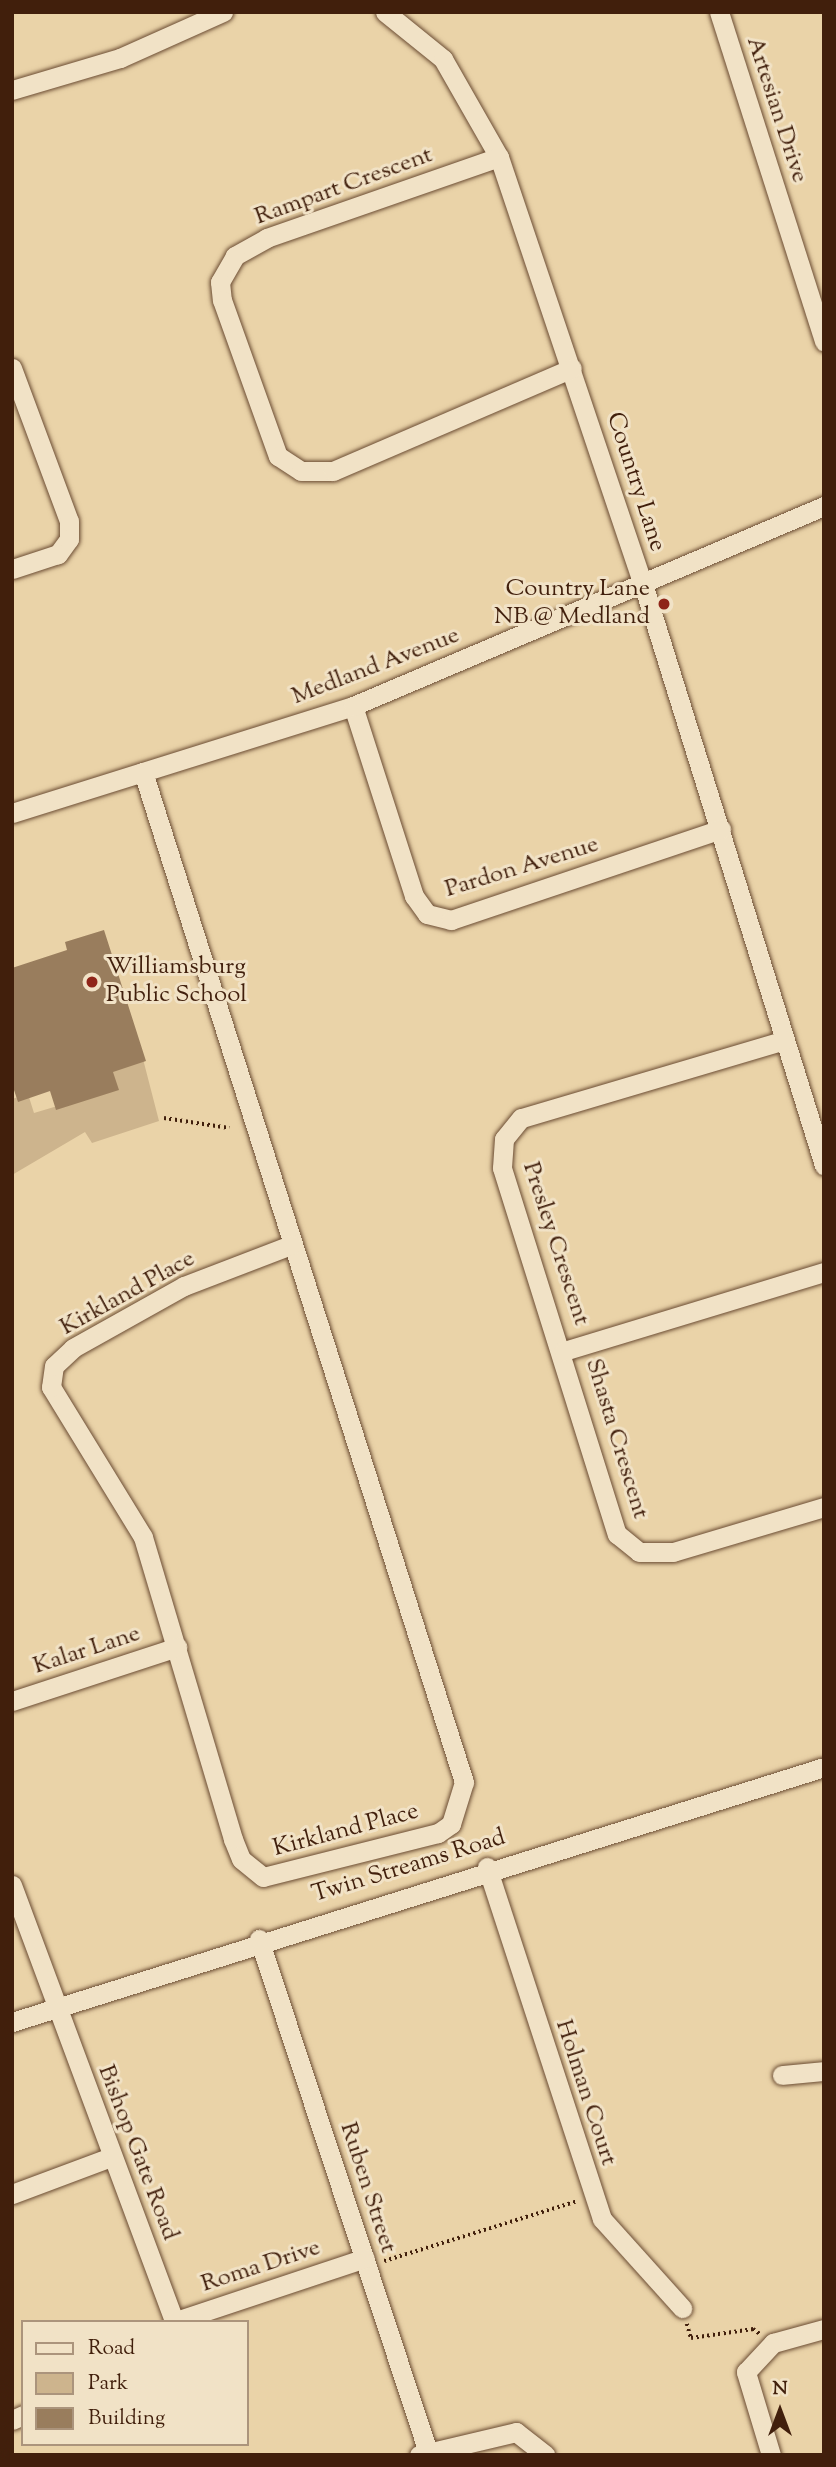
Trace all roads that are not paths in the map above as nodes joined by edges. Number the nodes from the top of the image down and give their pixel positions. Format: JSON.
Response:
{"nodes":[{"id":1,"x":223,"y":12,"type":"edge"},
{"id":2,"x":385,"y":12,"type":"edge"},
{"id":3,"x":719,"y":12,"type":"edge"},
{"id":4,"x":12,"y":90,"type":"edge"},
{"id":5,"x":499,"y":157,"type":"junction"},
{"id":6,"x":824,"y":342,"type":"edge"},
{"id":7,"x":12,"y":368,"type":"edge"},
{"id":8,"x":572,"y":368,"type":"junction"},
{"id":9,"x":824,"y":506,"type":"edge"},
{"id":10,"x":12,"y":569,"type":"edge"},
{"id":11,"x":643,"y":584,"type":"junction"},
{"id":12,"x":353,"y":706,"type":"junction"},
{"id":13,"x":143,"y":772,"type":"junction"},
{"id":14,"x":12,"y":813,"type":"edge"},
{"id":15,"x":721,"y":828,"type":"junction"},
{"id":16,"x":785,"y":1040,"type":"junction"},
{"id":17,"x":824,"y":1165,"type":"edge"},
{"id":18,"x":290,"y":1245,"type":"junction"},
{"id":19,"x":824,"y":1272,"type":"edge"},
{"id":20,"x":564,"y":1351,"type":"junction"},
{"id":21,"x":824,"y":1507,"type":"edge"},
{"id":22,"x":177,"y":1647,"type":"junction"},
{"id":23,"x":12,"y":1701,"type":"edge"},
{"id":24,"x":824,"y":1767,"type":"edge"},
{"id":25,"x":487,"y":1867,"type":"junction"},
{"id":26,"x":12,"y":1885,"type":"edge"},
{"id":27,"x":259,"y":1939,"type":"junction"},
{"id":28,"x":54,"y":2004,"type":"junction"},
{"id":29,"x":12,"y":2022,"type":"edge"},
{"id":30,"x":824,"y":2071,"type":"edge"},
{"id":31,"x":782,"y":2075,"type":"dead end"},
{"id":32,"x":111,"y":2157,"type":"junction"},
{"id":33,"x":12,"y":2194,"type":"edge"},
{"id":34,"x":365,"y":2258,"type":"junction"},
{"id":35,"x":682,"y":2308,"type":"road end"},
{"id":36,"x":173,"y":2320,"type":"edge"},
{"id":37,"x":176,"y":2320,"type":"edge"},
{"id":38,"x":824,"y":2329,"type":"edge"},
{"id":39,"x":424,"y":2454,"type":"edge"},
{"id":40,"x":545,"y":2455,"type":"edge"},
{"id":41,"x":771,"y":2455,"type":"edge"}],
"edges":[{"from":1,"to":4,"type":"street"},
{"from":2,"to":5,"type":"street","name":"Country Lane"},
{"from":3,"to":6,"type":"street","name":"Artesian Drive"},
{"from":5,"to":8,"type":"street","name":"Country Lane"},
{"from":5,"to":8,"type":"street","name":"Rampart Crescent"},
{"from":7,"to":10,"type":"street"},
{"from":8,"to":11,"type":"street","name":"Country Lane"},
{"from":9,"to":11,"type":"street","name":"Medland Avenue"},
{"from":11,"to":12,"type":"street","name":"Medland Avenue"},
{"from":11,"to":15,"type":"street","name":"Country Lane"},
{"from":12,"to":13,"type":"street","name":"Medland Avenue"},
{"from":12,"to":15,"type":"street","name":"Pardon Avenue"},
{"from":13,"to":14,"type":"street","name":"Medland Avenue"},
{"from":13,"to":18,"type":"street","name":"Kirkland Place"},
{"from":15,"to":16,"type":"street","name":"Country Lane"},
{"from":16,"to":17,"type":"street","name":"Country Lane"},
{"from":16,"to":20,"type":"street","name":"Presley Crescent"},
{"from":18,"to":22,"type":"street","name":"Kirkland Place"},
{"from":18,"to":22,"type":"street","name":"Kirkland Place"},
{"from":19,"to":20,"type":"street","name":"Presley Crescent"},
{"from":20,"to":21,"type":"street","name":"Shasta Crescent"},
{"from":22,"to":23,"type":"street","name":"Kalar Lane"},
{"from":24,"to":25,"type":"street","name":"Twin Streams Road"},
{"from":25,"to":27,"type":"street","name":"Twin Streams Road"},
{"from":25,"to":35,"type":"street","name":"Holman Court"},
{"from":26,"to":28,"type":"street","name":"Bishop Gate Road"},
{"from":27,"to":28,"type":"street","name":"Twin Streams Road"},
{"from":27,"to":34,"type":"street","name":"Ruben Street"},
{"from":28,"to":29,"type":"street","name":"Twin Streams Road"},
{"from":28,"to":32,"type":"street","name":"Bishop Gate Road"},
{"from":30,"to":31,"type":"street"},
{"from":32,"to":33,"type":"street"},
{"from":32,"to":36,"type":"street","name":"Bishop Gate Road"},
{"from":34,"to":37,"type":"street","name":"Roma Drive"},
{"from":34,"to":39,"type":"street","name":"Ruben Street"},
{"from":38,"to":41,"type":"street"},
{"from":39,"to":40,"type":"street"}]}
